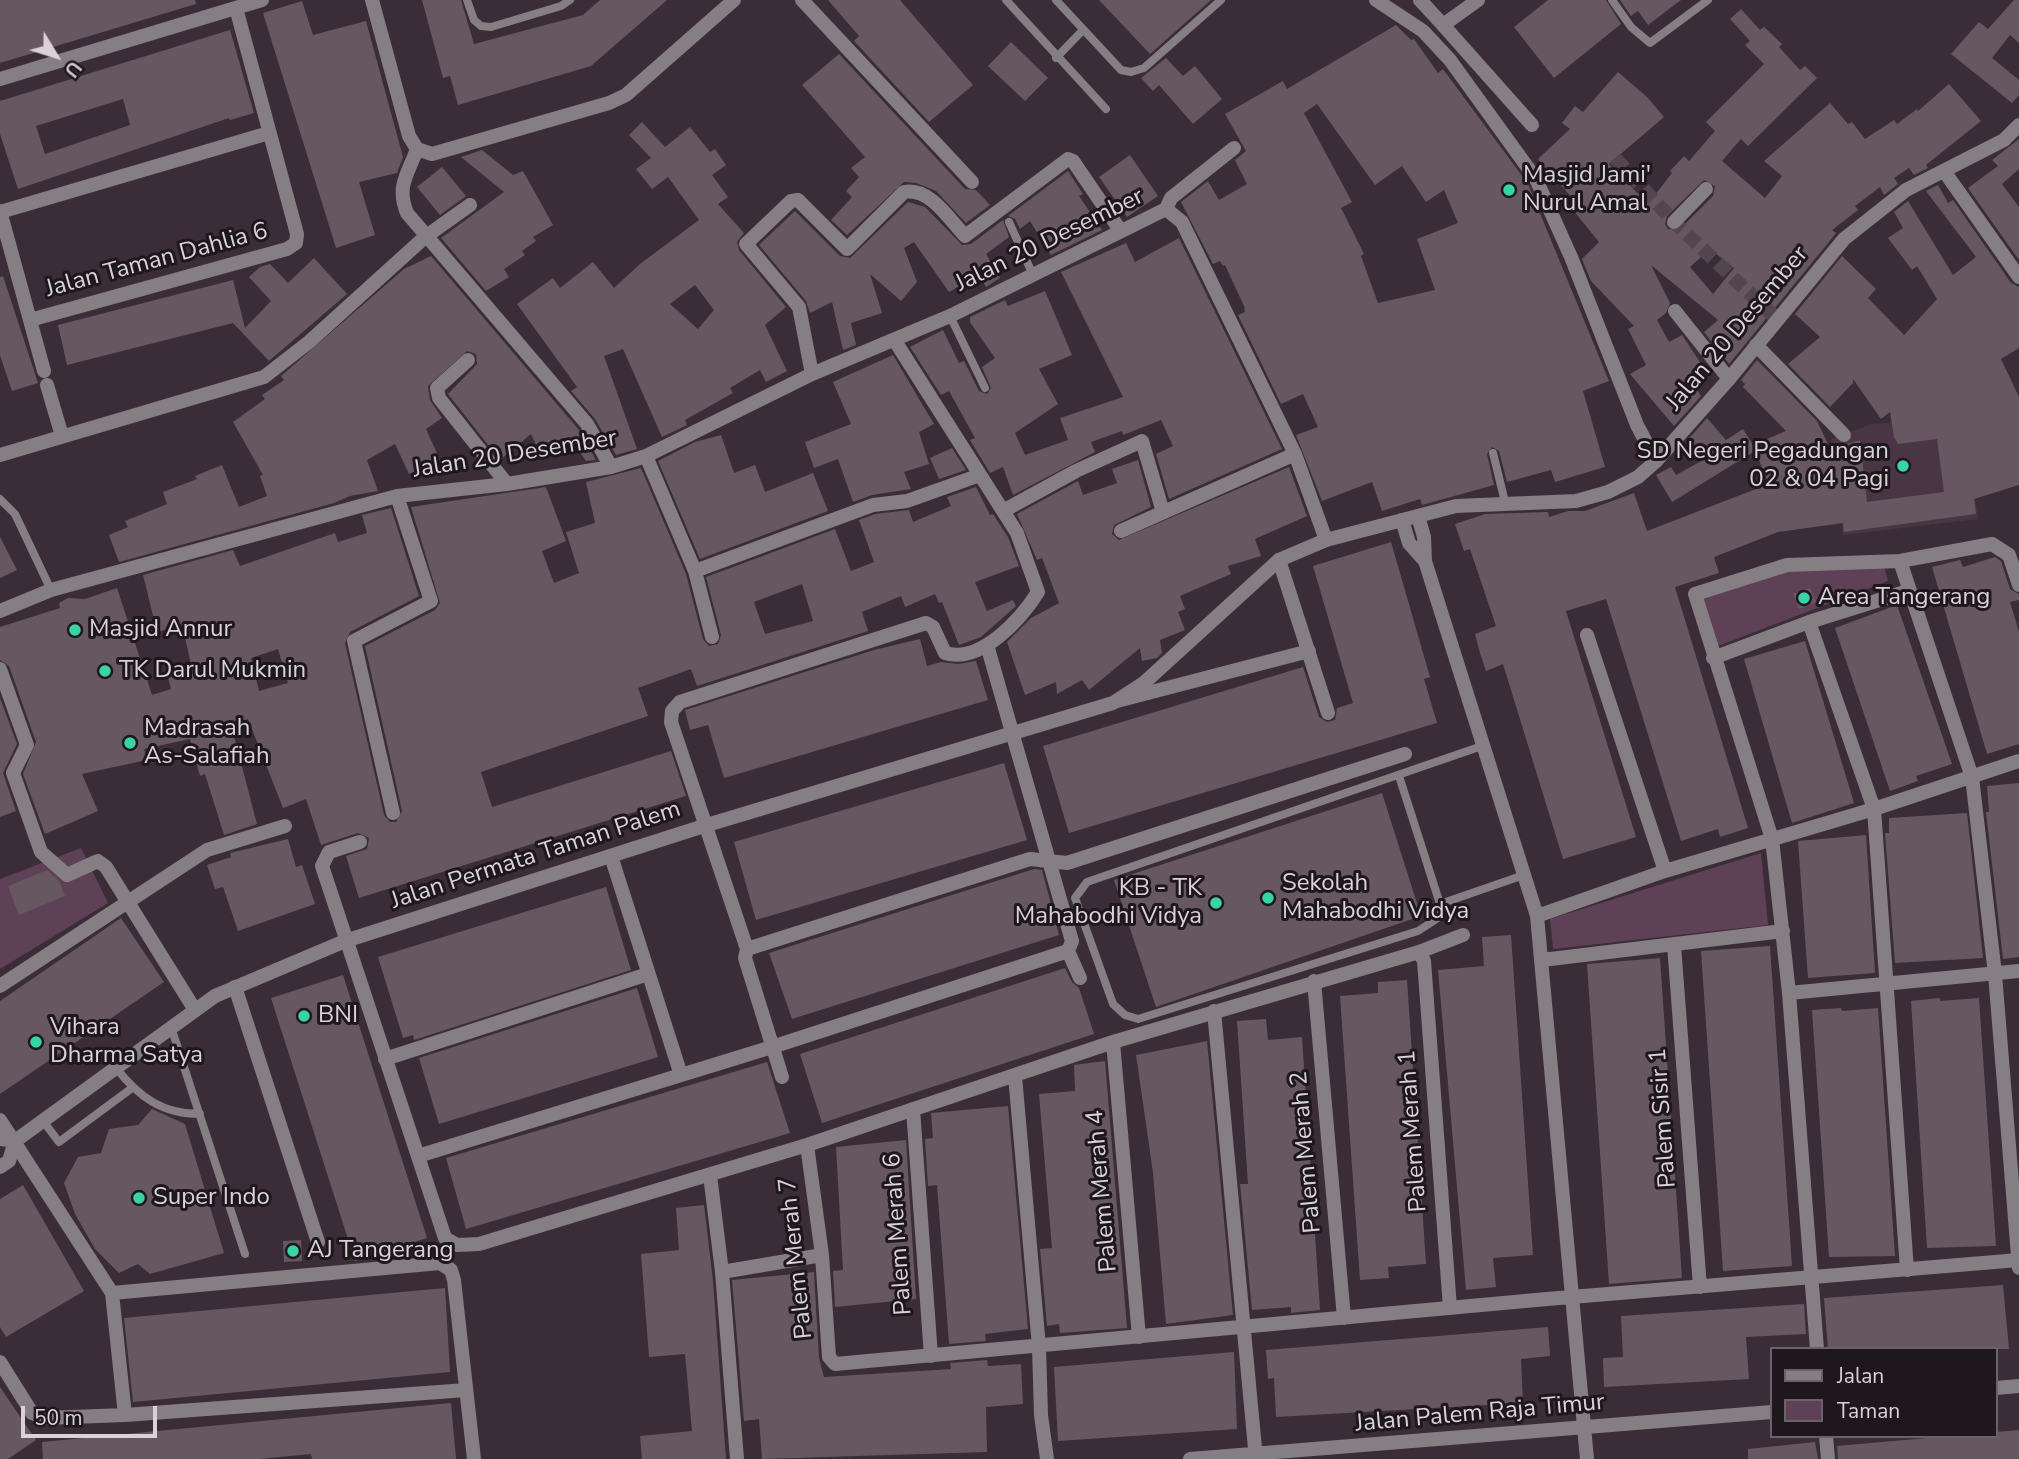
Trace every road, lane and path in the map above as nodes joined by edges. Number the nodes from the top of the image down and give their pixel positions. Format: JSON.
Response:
{"nodes":[{"id":1,"x":262,"y":0,"type":"edge"},
{"id":2,"x":372,"y":0,"type":"edge"},
{"id":3,"x":467,"y":0,"type":"edge"},
{"id":4,"x":570,"y":0,"type":"edge"},
{"id":5,"x":734,"y":0,"type":"edge"},
{"id":6,"x":802,"y":0,"type":"edge"},
{"id":7,"x":1006,"y":0,"type":"edge"},
{"id":8,"x":1056,"y":0,"type":"edge"},
{"id":9,"x":1221,"y":0,"type":"edge"},
{"id":10,"x":1376,"y":0,"type":"edge"},
{"id":11,"x":1420,"y":0,"type":"edge"},
{"id":12,"x":1612,"y":0,"type":"edge"},
{"id":13,"x":1708,"y":0,"type":"edge"},
{"id":14,"x":1474,"y":1,"type":"edge"},
{"id":15,"x":236,"y":8,"type":"junction"},
{"id":16,"x":1443,"y":25,"type":"junction"},
{"id":17,"x":1083,"y":30,"type":"junction"},
{"id":18,"x":1056,"y":58,"type":"junction"},
{"id":19,"x":0,"y":79,"type":"edge"},
{"id":20,"x":1106,"y":109,"type":"dead end"},
{"id":21,"x":1532,"y":125,"type":"dead end"},
{"id":22,"x":2019,"y":125,"type":"edge"},
{"id":23,"x":268,"y":133,"type":"junction"},
{"id":24,"x":1234,"y":148,"type":"dead end"},
{"id":25,"x":417,"y":149,"type":"junction"},
{"id":26,"x":1944,"y":171,"type":"junction"},
{"id":27,"x":972,"y":182,"type":"dead end"},
{"id":28,"x":1706,"y":189,"type":"dead end"},
{"id":29,"x":470,"y":205,"type":"dead end"},
{"id":30,"x":1166,"y":209,"type":"junction"},
{"id":31,"x":0,"y":211,"type":"edge"},
{"id":32,"x":1009,"y":222,"type":"dead end"},
{"id":33,"x":1674,"y":222,"type":"dead end"},
{"id":34,"x":1120,"y":230,"type":"junction"},
{"id":35,"x":425,"y":237,"type":"junction"},
{"id":36,"x":1033,"y":275,"type":"junction"},
{"id":37,"x":2019,"y":277,"type":"edge"},
{"id":38,"x":1675,"y":311,"type":"dead end"},
{"id":39,"x":950,"y":316,"type":"junction"},
{"id":40,"x":30,"y":320,"type":"junction"},
{"id":41,"x":895,"y":341,"type":"junction"},
{"id":42,"x":1756,"y":345,"type":"junction"},
{"id":43,"x":468,"y":360,"type":"dead end"},
{"id":44,"x":812,"y":373,"type":"junction"},
{"id":45,"x":1729,"y":379,"type":"junction"},
{"id":46,"x":985,"y":388,"type":"dead end"},
{"id":47,"x":1844,"y":435,"type":"dead end"},
{"id":48,"x":62,"y":436,"type":"junction"},
{"id":49,"x":1493,"y":453,"type":"dead end"},
{"id":50,"x":1294,"y":454,"type":"junction"},
{"id":51,"x":0,"y":455,"type":"edge"},
{"id":52,"x":646,"y":456,"type":"junction"},
{"id":53,"x":1656,"y":461,"type":"junction"},
{"id":54,"x":611,"y":467,"type":"junction"},
{"id":55,"x":980,"y":475,"type":"junction"},
{"id":56,"x":507,"y":484,"type":"junction"},
{"id":57,"x":397,"y":496,"type":"junction"},
{"id":58,"x":0,"y":499,"type":"edge"},
{"id":59,"x":1505,"y":502,"type":"junction"},
{"id":60,"x":1003,"y":511,"type":"junction"},
{"id":61,"x":1163,"y":512,"type":"junction"},
{"id":62,"x":1418,"y":516,"type":"junction"},
{"id":63,"x":1402,"y":520,"type":"junction"},
{"id":64,"x":1121,"y":531,"type":"dead end"},
{"id":65,"x":1326,"y":540,"type":"junction"},
{"id":66,"x":1279,"y":560,"type":"junction"},
{"id":67,"x":1425,"y":561,"type":"junction"},
{"id":68,"x":1900,"y":561,"type":"junction"},
{"id":69,"x":695,"y":571,"type":"junction"},
{"id":70,"x":2019,"y":585,"type":"edge"},
{"id":71,"x":51,"y":590,"type":"junction"},
{"id":72,"x":1908,"y":591,"type":"junction"},
{"id":73,"x":0,"y":611,"type":"edge"},
{"id":74,"x":1809,"y":622,"type":"junction"},
{"id":75,"x":1587,"y":635,"type":"dead end"},
{"id":76,"x":712,"y":637,"type":"dead end"},
{"id":77,"x":987,"y":645,"type":"junction"},
{"id":78,"x":1309,"y":650,"type":"junction"},
{"id":79,"x":1713,"y":658,"type":"junction"},
{"id":80,"x":0,"y":669,"type":"edge"},
{"id":81,"x":1113,"y":702,"type":"junction"},
{"id":82,"x":1328,"y":713,"type":"dead end"},
{"id":83,"x":1012,"y":734,"type":"junction"},
{"id":84,"x":1482,"y":746,"type":"junction"},
{"id":85,"x":1405,"y":754,"type":"dead end"},
{"id":86,"x":2019,"y":761,"type":"edge"},
{"id":87,"x":1399,"y":776,"type":"junction"},
{"id":88,"x":1972,"y":777,"type":"junction"},
{"id":89,"x":1874,"y":809,"type":"junction"},
{"id":90,"x":393,"y":813,"type":"dead end"},
{"id":91,"x":707,"y":825,"type":"junction"},
{"id":92,"x":285,"y":826,"type":"dead end"},
{"id":93,"x":1772,"y":839,"type":"junction"},
{"id":94,"x":360,"y":842,"type":"dead end"},
{"id":95,"x":611,"y":856,"type":"junction"},
{"id":96,"x":1046,"y":860,"type":"junction"},
{"id":97,"x":1665,"y":871,"type":"junction"},
{"id":98,"x":1524,"y":875,"type":"junction"},
{"id":99,"x":125,"y":902,"type":"junction"},
{"id":100,"x":1440,"y":904,"type":"junction"},
{"id":101,"x":1537,"y":916,"type":"junction"},
{"id":102,"x":1783,"y":930,"type":"junction"},
{"id":103,"x":1463,"y":935,"type":"dead end"},
{"id":104,"x":345,"y":941,"type":"junction"},
{"id":105,"x":1674,"y":946,"type":"junction"},
{"id":106,"x":747,"y":949,"type":"junction"},
{"id":107,"x":1068,"y":951,"type":"junction"},
{"id":108,"x":1419,"y":952,"type":"junction"},
{"id":109,"x":1542,"y":960,"type":"junction"},
{"id":110,"x":2019,"y":971,"type":"edge"},
{"id":111,"x":648,"y":974,"type":"junction"},
{"id":112,"x":1995,"y":974,"type":"junction"},
{"id":113,"x":1080,"y":978,"type":"dead end"},
{"id":114,"x":1314,"y":981,"type":"junction"},
{"id":115,"x":1888,"y":985,"type":"junction"},
{"id":116,"x":0,"y":986,"type":"edge"},
{"id":117,"x":234,"y":987,"type":"junction"},
{"id":118,"x":1789,"y":993,"type":"junction"},
{"id":119,"x":195,"y":1010,"type":"junction"},
{"id":120,"x":1214,"y":1011,"type":"junction"},
{"id":121,"x":172,"y":1027,"type":"junction"},
{"id":122,"x":1113,"y":1042,"type":"junction"},
{"id":123,"x":772,"y":1047,"type":"junction"},
{"id":124,"x":385,"y":1059,"type":"junction"},
{"id":125,"x":116,"y":1068,"type":"junction"},
{"id":126,"x":681,"y":1075,"type":"junction"},
{"id":127,"x":1015,"y":1076,"type":"junction"},
{"id":128,"x":782,"y":1077,"type":"dead end"},
{"id":129,"x":132,"y":1088,"type":"junction"},
{"id":130,"x":912,"y":1109,"type":"junction"},
{"id":131,"x":200,"y":1114,"type":"junction"},
{"id":132,"x":0,"y":1120,"type":"edge"},
{"id":133,"x":43,"y":1121,"type":"junction"},
{"id":134,"x":8,"y":1140,"type":"edge"},
{"id":135,"x":803,"y":1146,"type":"junction"},
{"id":136,"x":418,"y":1156,"type":"junction"},
{"id":137,"x":0,"y":1167,"type":"edge"},
{"id":138,"x":710,"y":1175,"type":"junction"},
{"id":139,"x":2015,"y":1187,"type":"edge"},
{"id":140,"x":317,"y":1242,"type":"dead end"},
{"id":141,"x":245,"y":1254,"type":"dead end"},
{"id":142,"x":822,"y":1255,"type":"junction"},
{"id":143,"x":2019,"y":1261,"type":"edge"},
{"id":144,"x":2019,"y":1268,"type":"edge"},
{"id":145,"x":1908,"y":1270,"type":"junction"},
{"id":146,"x":722,"y":1272,"type":"junction"},
{"id":147,"x":1813,"y":1278,"type":"junction"},
{"id":148,"x":1700,"y":1287,"type":"junction"},
{"id":149,"x":112,"y":1293,"type":"junction"},
{"id":150,"x":1573,"y":1297,"type":"junction"},
{"id":151,"x":1450,"y":1308,"type":"junction"},
{"id":152,"x":1345,"y":1318,"type":"junction"},
{"id":153,"x":1245,"y":1327,"type":"junction"},
{"id":154,"x":1139,"y":1337,"type":"junction"},
{"id":155,"x":1039,"y":1346,"type":"junction"},
{"id":156,"x":1817,"y":1347,"type":"edge"},
{"id":157,"x":931,"y":1356,"type":"junction"},
{"id":158,"x":0,"y":1362,"type":"edge"},
{"id":159,"x":2019,"y":1386,"type":"edge"},
{"id":160,"x":1998,"y":1388,"type":"edge"},
{"id":161,"x":466,"y":1390,"type":"junction"},
{"id":162,"x":1770,"y":1412,"type":"edge"},
{"id":163,"x":125,"y":1415,"type":"junction"},
{"id":164,"x":1584,"y":1428,"type":"junction"},
{"id":165,"x":1826,"y":1438,"type":"edge"},
{"id":166,"x":1255,"y":1457,"type":"edge"},
{"id":167,"x":474,"y":1459,"type":"edge"},
{"id":168,"x":737,"y":1459,"type":"edge"},
{"id":169,"x":1047,"y":1459,"type":"edge"},
{"id":170,"x":1190,"y":1459,"type":"edge"},
{"id":171,"x":1587,"y":1459,"type":"edge"},
{"id":172,"x":1828,"y":1459,"type":"edge"}],
"edges":[{"from":1,"to":15,"type":"street"},
{"from":2,"to":25,"type":"street"},
{"from":3,"to":4,"type":"lane"},
{"from":5,"to":25,"type":"street"},
{"from":6,"to":27,"type":"street"},
{"from":7,"to":18,"type":"lane"},
{"from":8,"to":17,"type":"lane"},
{"from":9,"to":17,"type":"lane"},
{"from":10,"to":53,"type":"street"},
{"from":11,"to":16,"type":"street"},
{"from":12,"to":13,"type":"lane"},
{"from":14,"to":16,"type":"street"},
{"from":15,"to":19,"type":"street"},
{"from":15,"to":23,"type":"street"},
{"from":16,"to":21,"type":"street"},
{"from":17,"to":18,"type":"lane"},
{"from":18,"to":20,"type":"lane"},
{"from":22,"to":26,"type":"street","name":"Jalan 20 Desember"},
{"from":23,"to":31,"type":"street"},
{"from":23,"to":40,"type":"street","name":"Jalan Taman Dahlia 6"},
{"from":24,"to":30,"type":"street"},
{"from":25,"to":35,"type":"street"},
{"from":26,"to":37,"type":"street"},
{"from":26,"to":42,"type":"street","name":"Jalan 20 Desember"},
{"from":28,"to":33,"type":"street"},
{"from":29,"to":35,"type":"street"},
{"from":30,"to":34,"type":"street","name":"Jalan 20 Desember"},
{"from":30,"to":50,"type":"street","name":"Jalan 20 Desember"},
{"from":31,"to":40,"type":"street"},
{"from":32,"to":36,"type":"lane"},
{"from":34,"to":36,"type":"street","name":"Jalan 20 Desember"},
{"from":34,"to":44,"type":"street"},
{"from":35,"to":48,"type":"street"},
{"from":35,"to":54,"type":"street"},
{"from":36,"to":39,"type":"street","name":"Jalan 20 Desember"},
{"from":38,"to":45,"type":"street"},
{"from":39,"to":41,"type":"street","name":"Jalan 20 Desember"},
{"from":39,"to":46,"type":"lane"},
{"from":40,"to":48,"type":"street"},
{"from":41,"to":44,"type":"street","name":"Jalan 20 Desember"},
{"from":41,"to":55,"type":"street"},
{"from":42,"to":45,"type":"street","name":"Jalan 20 Desember"},
{"from":42,"to":47,"type":"street"},
{"from":43,"to":56,"type":"street"},
{"from":44,"to":52,"type":"street","name":"Jalan 20 Desember"},
{"from":45,"to":53,"type":"street","name":"Jalan 20 Desember"},
{"from":48,"to":51,"type":"street"},
{"from":49,"to":59,"type":"lane"},
{"from":50,"to":61,"type":"street"},
{"from":50,"to":65,"type":"street","name":"Jalan 20 Desember"},
{"from":52,"to":54,"type":"street","name":"Jalan 20 Desember"},
{"from":52,"to":69,"type":"street"},
{"from":53,"to":59,"type":"street","name":"Jalan 20 Desember"},
{"from":54,"to":56,"type":"street","name":"Jalan 20 Desember"},
{"from":55,"to":60,"type":"street"},
{"from":55,"to":69,"type":"street"},
{"from":56,"to":57,"type":"street","name":"Jalan 20 Desember"},
{"from":57,"to":71,"type":"street","name":"Jalan 20 Desember"},
{"from":57,"to":90,"type":"street"},
{"from":58,"to":71,"type":"lane"},
{"from":59,"to":62,"type":"street","name":"Jalan 20 Desember"},
{"from":60,"to":61,"type":"street"},
{"from":60,"to":77,"type":"street"},
{"from":61,"to":64,"type":"street"},
{"from":62,"to":63,"type":"street","name":"Jalan 20 Desember"},
{"from":62,"to":67,"type":"street"},
{"from":63,"to":65,"type":"street","name":"Jalan 20 Desember"},
{"from":63,"to":67,"type":"street"},
{"from":65,"to":66,"type":"street"},
{"from":66,"to":78,"type":"street"},
{"from":66,"to":81,"type":"street"},
{"from":67,"to":84,"type":"street"},
{"from":68,"to":70,"type":"street"},
{"from":68,"to":72,"type":"street"},
{"from":68,"to":79,"type":"street"},
{"from":69,"to":76,"type":"street"},
{"from":71,"to":73,"type":"street","name":"Jalan 20 Desember"},
{"from":72,"to":74,"type":"street"},
{"from":72,"to":88,"type":"street"},
{"from":74,"to":79,"type":"street"},
{"from":74,"to":89,"type":"street"},
{"from":75,"to":97,"type":"street"},
{"from":77,"to":83,"type":"street"},
{"from":77,"to":91,"type":"street"},
{"from":78,"to":81,"type":"street"},
{"from":78,"to":82,"type":"street"},
{"from":79,"to":93,"type":"street"},
{"from":80,"to":99,"type":"street"},
{"from":81,"to":83,"type":"street","name":"Jalan Permata Taman Palem"},
{"from":83,"to":91,"type":"street","name":"Jalan Permata Taman Palem"},
{"from":83,"to":96,"type":"street"},
{"from":84,"to":87,"type":"lane"},
{"from":84,"to":98,"type":"street"},
{"from":85,"to":96,"type":"street"},
{"from":86,"to":88,"type":"street"},
{"from":87,"to":100,"type":"lane"},
{"from":87,"to":100,"type":"lane"},
{"from":88,"to":89,"type":"street"},
{"from":88,"to":112,"type":"street"},
{"from":89,"to":93,"type":"street"},
{"from":89,"to":115,"type":"street"},
{"from":91,"to":95,"type":"street","name":"Jalan Permata Taman Palem"},
{"from":91,"to":106,"type":"street"},
{"from":92,"to":99,"type":"street"},
{"from":93,"to":97,"type":"street"},
{"from":93,"to":102,"type":"street"},
{"from":94,"to":104,"type":"street"},
{"from":95,"to":104,"type":"street","name":"Jalan Permata Taman Palem"},
{"from":95,"to":111,"type":"street"},
{"from":96,"to":106,"type":"street"},
{"from":96,"to":107,"type":"street"},
{"from":97,"to":101,"type":"street"},
{"from":98,"to":100,"type":"lane"},
{"from":98,"to":101,"type":"street"},
{"from":99,"to":116,"type":"street"},
{"from":99,"to":119,"type":"street"},
{"from":101,"to":109,"type":"street"},
{"from":102,"to":105,"type":"street"},
{"from":102,"to":118,"type":"street"},
{"from":103,"to":108,"type":"street"},
{"from":104,"to":117,"type":"street","name":"Jalan Permata Taman Palem"},
{"from":104,"to":124,"type":"street"},
{"from":105,"to":109,"type":"street"},
{"from":105,"to":148,"type":"street","name":"Palem Sisir 1"},
{"from":106,"to":123,"type":"street"},
{"from":107,"to":113,"type":"street"},
{"from":107,"to":123,"type":"street"},
{"from":108,"to":114,"type":"street"},
{"from":108,"to":151,"type":"street","name":"Palem Merah 1"},
{"from":109,"to":150,"type":"street"},
{"from":110,"to":112,"type":"street"},
{"from":111,"to":124,"type":"street"},
{"from":111,"to":126,"type":"street"},
{"from":112,"to":115,"type":"street"},
{"from":112,"to":139,"type":"street"},
{"from":114,"to":120,"type":"street"},
{"from":114,"to":152,"type":"street","name":"Palem Merah 2"},
{"from":115,"to":118,"type":"street"},
{"from":115,"to":145,"type":"street"},
{"from":117,"to":119,"type":"street","name":"Jalan Permata Taman Palem"},
{"from":117,"to":140,"type":"street"},
{"from":118,"to":147,"type":"street"},
{"from":119,"to":121,"type":"street","name":"Jalan Permata Taman Palem"},
{"from":120,"to":122,"type":"street"},
{"from":120,"to":153,"type":"street"},
{"from":121,"to":125,"type":"street","name":"Jalan Permata Taman Palem"},
{"from":121,"to":131,"type":"lane"},
{"from":122,"to":127,"type":"street"},
{"from":122,"to":154,"type":"street","name":"Palem Merah 4"},
{"from":123,"to":126,"type":"street"},
{"from":123,"to":128,"type":"street"},
{"from":124,"to":136,"type":"street"},
{"from":125,"to":129,"type":"lane"},
{"from":125,"to":133,"type":"street","name":"Jalan Permata Taman Palem"},
{"from":126,"to":136,"type":"street"},
{"from":127,"to":130,"type":"street"},
{"from":127,"to":155,"type":"street"},
{"from":129,"to":131,"type":"lane"},
{"from":129,"to":133,"type":"lane"},
{"from":130,"to":135,"type":"street"},
{"from":130,"to":157,"type":"street","name":"Palem Merah 6"},
{"from":131,"to":141,"type":"lane"},
{"from":132,"to":134,"type":"street"},
{"from":133,"to":134,"type":"street","name":"Jalan Permata Taman Palem"},
{"from":134,"to":137,"type":"street"},
{"from":134,"to":149,"type":"street"},
{"from":135,"to":138,"type":"street"},
{"from":135,"to":142,"type":"street","name":"Palem Merah 7"},
{"from":136,"to":138,"type":"street"},
{"from":138,"to":146,"type":"street"},
{"from":139,"to":143,"type":"street"},
{"from":142,"to":146,"type":"street"},
{"from":142,"to":157,"type":"street","name":"Palem Merah 7"},
{"from":143,"to":144,"type":"street"},
{"from":143,"to":145,"type":"street"},
{"from":145,"to":147,"type":"street"},
{"from":146,"to":168,"type":"street"},
{"from":147,"to":148,"type":"street"},
{"from":147,"to":156,"type":"street"},
{"from":148,"to":150,"type":"street"},
{"from":149,"to":161,"type":"street"},
{"from":149,"to":163,"type":"street"},
{"from":150,"to":151,"type":"street"},
{"from":150,"to":164,"type":"street"},
{"from":151,"to":152,"type":"street"},
{"from":152,"to":153,"type":"street"},
{"from":153,"to":154,"type":"street"},
{"from":153,"to":166,"type":"street"},
{"from":154,"to":155,"type":"street"},
{"from":155,"to":157,"type":"street"},
{"from":155,"to":169,"type":"street"},
{"from":158,"to":163,"type":"street"},
{"from":159,"to":160,"type":"street"},
{"from":161,"to":163,"type":"street"},
{"from":161,"to":167,"type":"street"},
{"from":162,"to":164,"type":"street","name":"Jalan Palem Raja Timur"},
{"from":164,"to":166,"type":"street","name":"Jalan Palem Raja Timur"},
{"from":164,"to":171,"type":"street"},
{"from":165,"to":172,"type":"street"},
{"from":166,"to":170,"type":"street","name":"Jalan Palem Raja Timur"}]}
